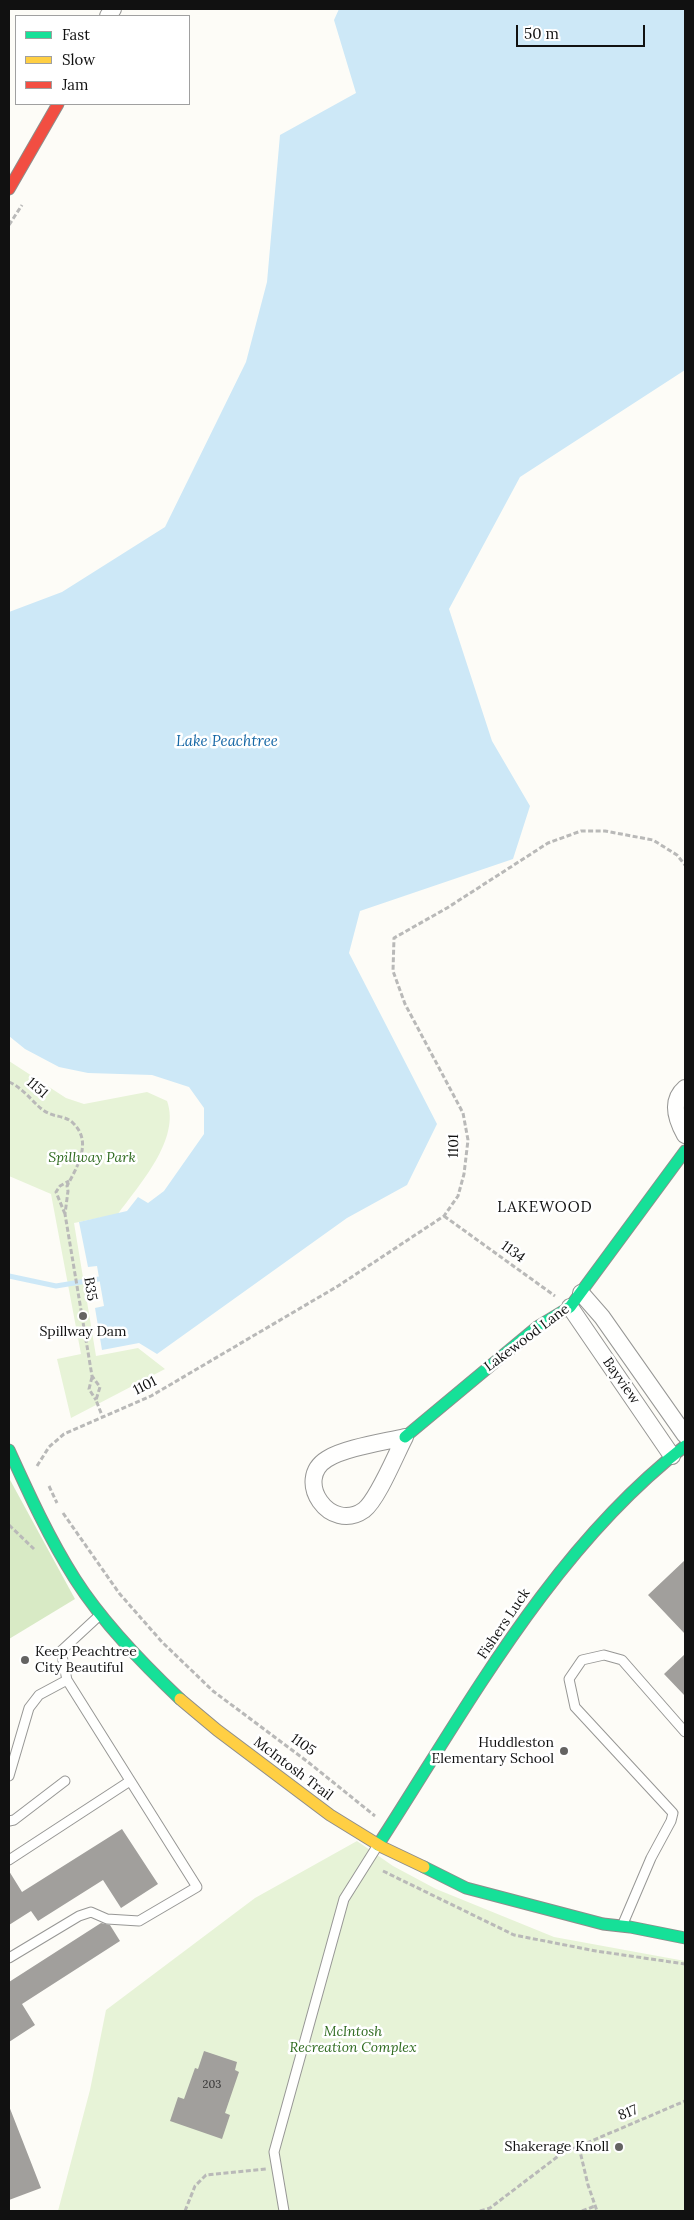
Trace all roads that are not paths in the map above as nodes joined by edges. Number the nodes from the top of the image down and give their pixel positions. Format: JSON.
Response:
{"nodes":[{"id":1,"x":57,"y":105,"type":"edge"},
{"id":2,"x":9,"y":189,"type":"edge"},
{"id":3,"x":685,"y":1088,"type":"edge"},
{"id":4,"x":685,"y":1134,"type":"edge"},
{"id":5,"x":685,"y":1151,"type":"edge"},
{"id":6,"x":580,"y":1293,"type":"junction"},
{"id":7,"x":570,"y":1307,"type":"junction"},
{"id":8,"x":685,"y":1435,"type":"edge"},
{"id":9,"x":405,"y":1437,"type":"junction"},
{"id":10,"x":9,"y":1450,"type":"edge"},
{"id":11,"x":679,"y":1451,"type":"edge"},
{"id":12,"x":101,"y":1614,"type":"junction"},
{"id":13,"x":67,"y":1680,"type":"junction"},
{"id":14,"x":685,"y":1732,"type":"edge"},
{"id":15,"x":9,"y":1776,"type":"edge"},
{"id":16,"x":65,"y":1781,"type":"dead end"},
{"id":17,"x":130,"y":1781,"type":"junction"},
{"id":18,"x":9,"y":1821,"type":"edge"},
{"id":19,"x":378,"y":1845,"type":"junction"},
{"id":20,"x":9,"y":1860,"type":"edge"},
{"id":21,"x":621,"y":1926,"type":"junction"},
{"id":22,"x":685,"y":1938,"type":"edge"},
{"id":23,"x":9,"y":1958,"type":"edge"},
{"id":24,"x":284,"y":2211,"type":"edge"}],
"edges":[{"from":1,"to":2,"type":"street"},
{"from":3,"to":4,"type":"street"},
{"from":5,"to":6,"type":"street","name":"Lakewood Lane"},
{"from":6,"to":7,"type":"street","name":"Lakewood Lane"},
{"from":6,"to":8,"type":"street","name":"Bayview"},
{"from":7,"to":9,"type":"street","name":"Lakewood Lane"},
{"from":7,"to":11,"type":"street","name":"Bayview"},
{"from":9,"to":9,"type":"street","name":"Lakewood Lane"},
{"from":10,"to":12,"type":"street","name":"McIntosh Trail"},
{"from":11,"to":19,"type":"street","name":"Fishers Luck"},
{"from":12,"to":13,"type":"lane"},
{"from":12,"to":19,"type":"street","name":"McIntosh Trail"},
{"from":13,"to":15,"type":"lane"},
{"from":13,"to":17,"type":"lane"},
{"from":14,"to":21,"type":"lane"},
{"from":16,"to":18,"type":"lane"},
{"from":17,"to":20,"type":"lane"},
{"from":17,"to":23,"type":"lane"},
{"from":19,"to":21,"type":"street","name":"McIntosh Trail"},
{"from":19,"to":24,"type":"lane"},
{"from":21,"to":22,"type":"street","name":"McIntosh Trail"}]}
